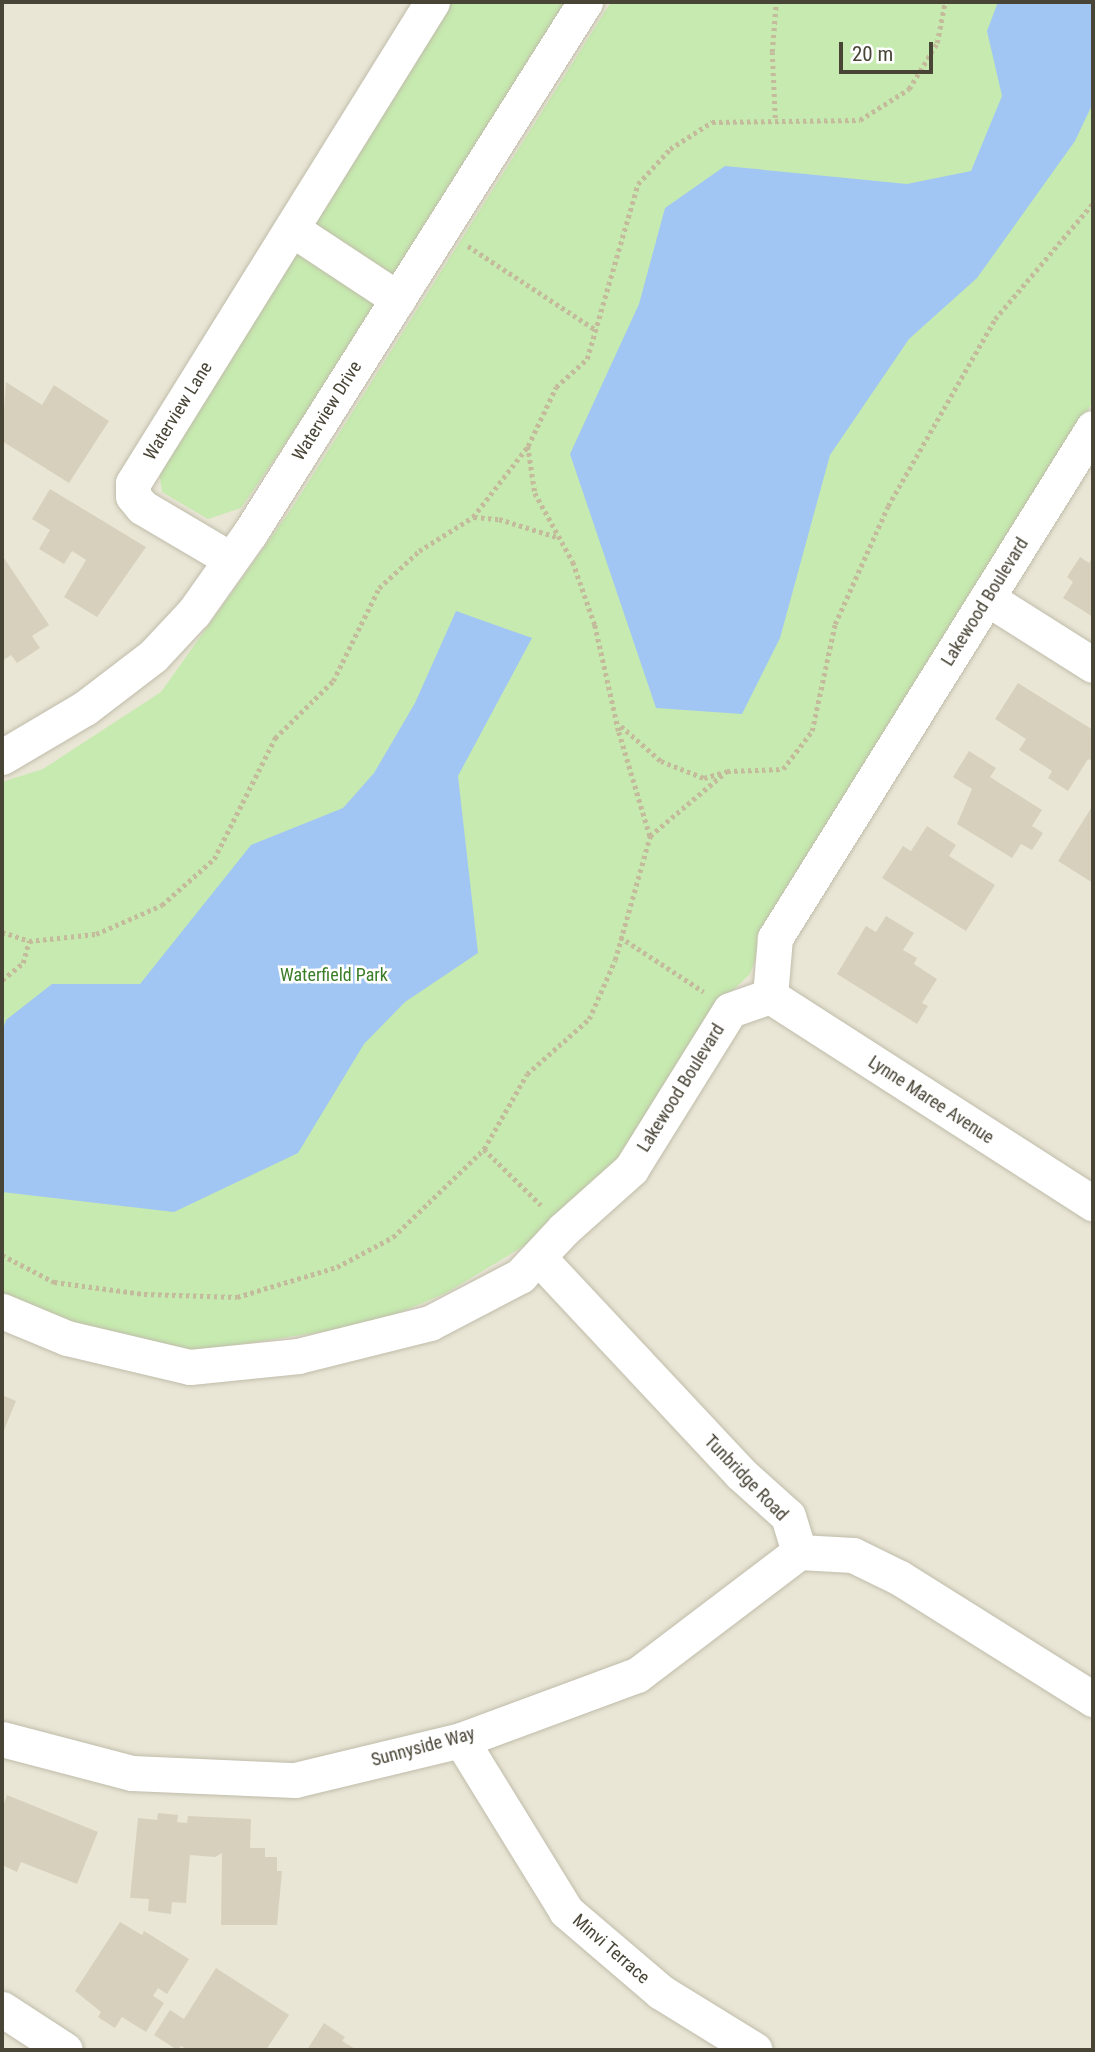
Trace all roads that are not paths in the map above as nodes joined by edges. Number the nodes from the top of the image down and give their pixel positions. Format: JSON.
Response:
{"nodes":[{"id":1,"x":432,"y":2,"type":"edge"},
{"id":2,"x":585,"y":2,"type":"edge"},
{"id":3,"x":292,"y":229,"type":"junction"},
{"id":4,"x":398,"y":299,"type":"junction"},
{"id":5,"x":1093,"y":428,"type":"edge"},
{"id":6,"x":230,"y":559,"type":"junction"},
{"id":7,"x":987,"y":598,"type":"junction"},
{"id":8,"x":1093,"y":665,"type":"edge"},
{"id":9,"x":2,"y":757,"type":"edge"},
{"id":10,"x":770,"y":996,"type":"junction"},
{"id":11,"x":1093,"y":1203,"type":"edge"},
{"id":12,"x":540,"y":1259,"type":"junction"},
{"id":13,"x":2,"y":1311,"type":"edge"},
{"id":14,"x":799,"y":1552,"type":"junction"},
{"id":15,"x":1093,"y":1699,"type":"edge"},
{"id":16,"x":2,"y":1740,"type":"edge"},
{"id":17,"x":461,"y":1740,"type":"junction"},
{"id":18,"x":2,"y":2010,"type":"edge"},
{"id":19,"x":65,"y":2050,"type":"edge"},
{"id":20,"x":755,"y":2050,"type":"edge"}],
"edges":[{"from":1,"to":3,"type":"street","name":"Waterview Lane"},
{"from":2,"to":4,"type":"street","name":"Waterview Drive"},
{"from":3,"to":4,"type":"street"},
{"from":3,"to":6,"type":"street","name":"Waterview Lane"},
{"from":4,"to":6,"type":"street","name":"Waterview Drive"},
{"from":5,"to":7,"type":"street","name":"Lakewood Boulevard"},
{"from":6,"to":9,"type":"street","name":"Waterview Drive"},
{"from":7,"to":8,"type":"street"},
{"from":7,"to":10,"type":"street","name":"Lakewood Boulevard"},
{"from":10,"to":11,"type":"street","name":"Lynne Maree Avenue"},
{"from":10,"to":12,"type":"street","name":"Lakewood Boulevard"},
{"from":12,"to":13,"type":"street","name":"Lakewood Boulevard"},
{"from":12,"to":14,"type":"street","name":"Tunbridge Road"},
{"from":14,"to":15,"type":"street"},
{"from":14,"to":17,"type":"street","name":"Sunnyside Way"},
{"from":16,"to":17,"type":"street","name":"Sunnyside Way"},
{"from":17,"to":20,"type":"street","name":"Minvi Terrace"},
{"from":18,"to":19,"type":"street"}]}
